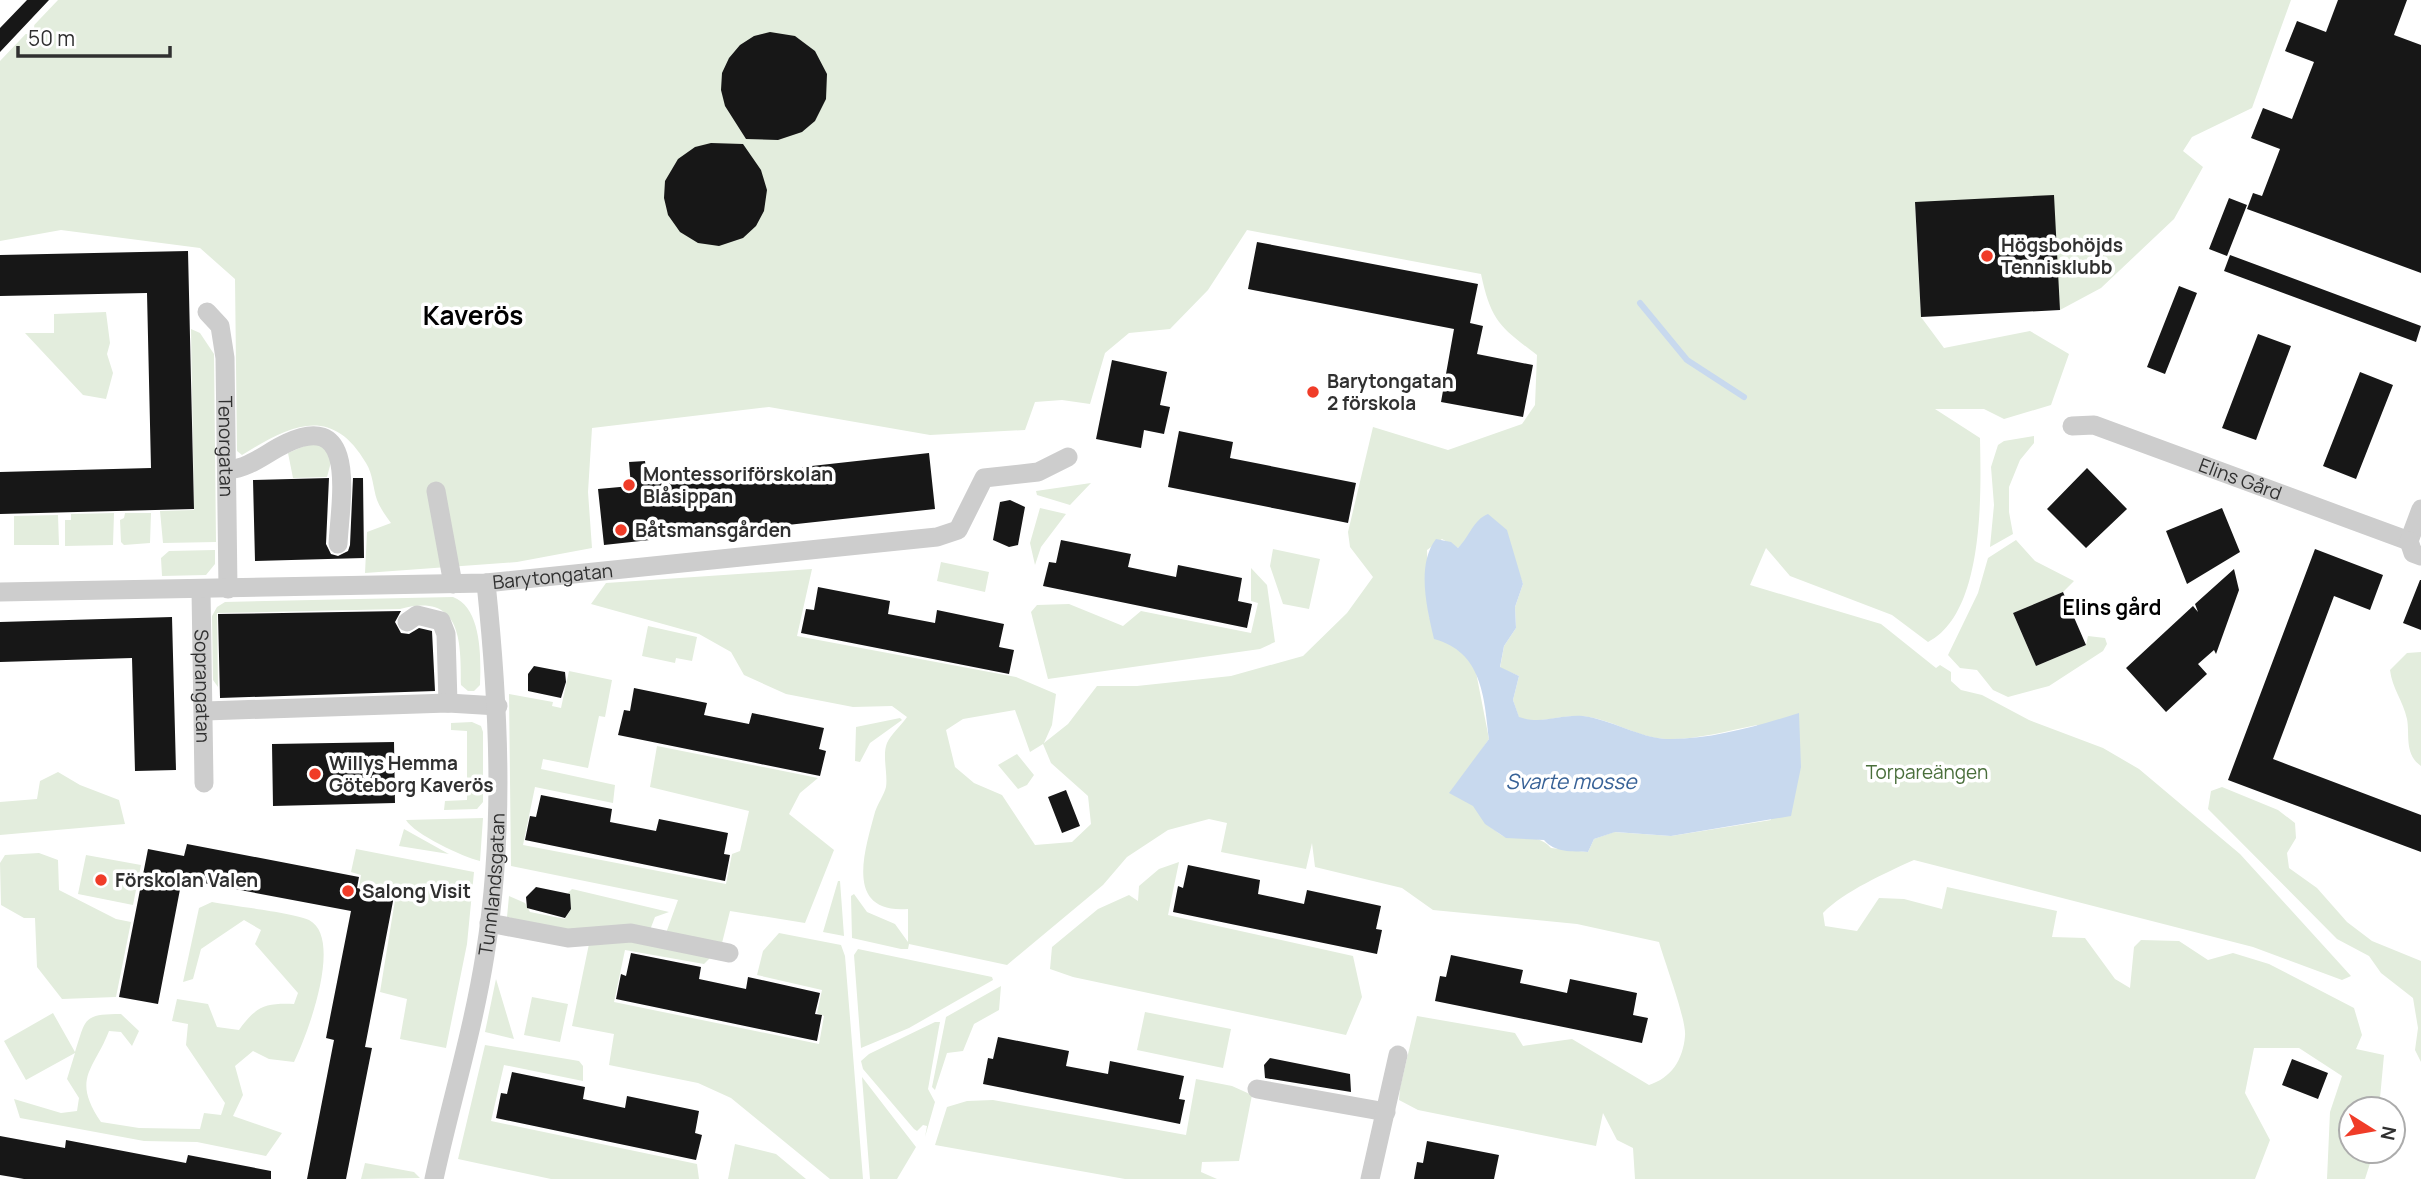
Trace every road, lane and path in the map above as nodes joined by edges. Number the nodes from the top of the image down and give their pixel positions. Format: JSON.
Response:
{"nodes":[{"id":1,"x":206,"y":312,"type":"dead end"},
{"id":2,"x":2072,"y":426,"type":"dead end"},
{"id":3,"x":1068,"y":457,"type":"dead end"},
{"id":4,"x":229,"y":470,"type":"junction"},
{"id":5,"x":436,"y":491,"type":"dead end"},
{"id":6,"x":2421,"y":509,"type":"edge"},
{"id":7,"x":338,"y":544,"type":"dead end"},
{"id":8,"x":2415,"y":549,"type":"edge"},
{"id":9,"x":486,"y":583,"type":"junction"},
{"id":10,"x":453,"y":584,"type":"junction"},
{"id":11,"x":228,"y":589,"type":"junction"},
{"id":12,"x":201,"y":590,"type":"junction"},
{"id":13,"x":0,"y":592,"type":"edge"},
{"id":14,"x":407,"y":622,"type":"dead end"},
{"id":15,"x":448,"y":703,"type":"junction"},
{"id":16,"x":498,"y":706,"type":"junction"},
{"id":17,"x":205,"y":711,"type":"junction"},
{"id":18,"x":204,"y":783,"type":"dead end"},
{"id":19,"x":489,"y":923,"type":"junction"},
{"id":20,"x":729,"y":953,"type":"dead end"},
{"id":21,"x":1398,"y":1055,"type":"dead end"},
{"id":22,"x":1257,"y":1089,"type":"dead end"},
{"id":23,"x":1386,"y":1112,"type":"junction"},
{"id":24,"x":434,"y":1179,"type":"edge"},
{"id":25,"x":1370,"y":1179,"type":"edge"}],
"edges":[{"from":1,"to":4,"type":"street","name":"Tenorgatan"},
{"from":2,"to":8,"type":"street","name":"Elins Gård"},
{"from":3,"to":9,"type":"street","name":"Barytongatan"},
{"from":4,"to":7,"type":"street"},
{"from":4,"to":11,"type":"street","name":"Tenorgatan"},
{"from":5,"to":10,"type":"street"},
{"from":6,"to":8,"type":"street"},
{"from":9,"to":10,"type":"street","name":"Barytongatan"},
{"from":9,"to":16,"type":"street","name":"Tunnlandsgatan"},
{"from":10,"to":11,"type":"street","name":"Barytongatan"},
{"from":11,"to":12,"type":"street","name":"Barytongatan"},
{"from":12,"to":13,"type":"street","name":"Barytongatan"},
{"from":12,"to":17,"type":"street","name":"Soprangatan"},
{"from":14,"to":15,"type":"street"},
{"from":15,"to":16,"type":"street"},
{"from":15,"to":17,"type":"street"},
{"from":16,"to":19,"type":"street","name":"Tunnlandsgatan"},
{"from":17,"to":18,"type":"street","name":"Soprangatan"},
{"from":19,"to":20,"type":"street"},
{"from":19,"to":24,"type":"street","name":"Tunnlandsgatan"},
{"from":21,"to":23,"type":"street"},
{"from":22,"to":23,"type":"street"},
{"from":23,"to":25,"type":"street"}]}
